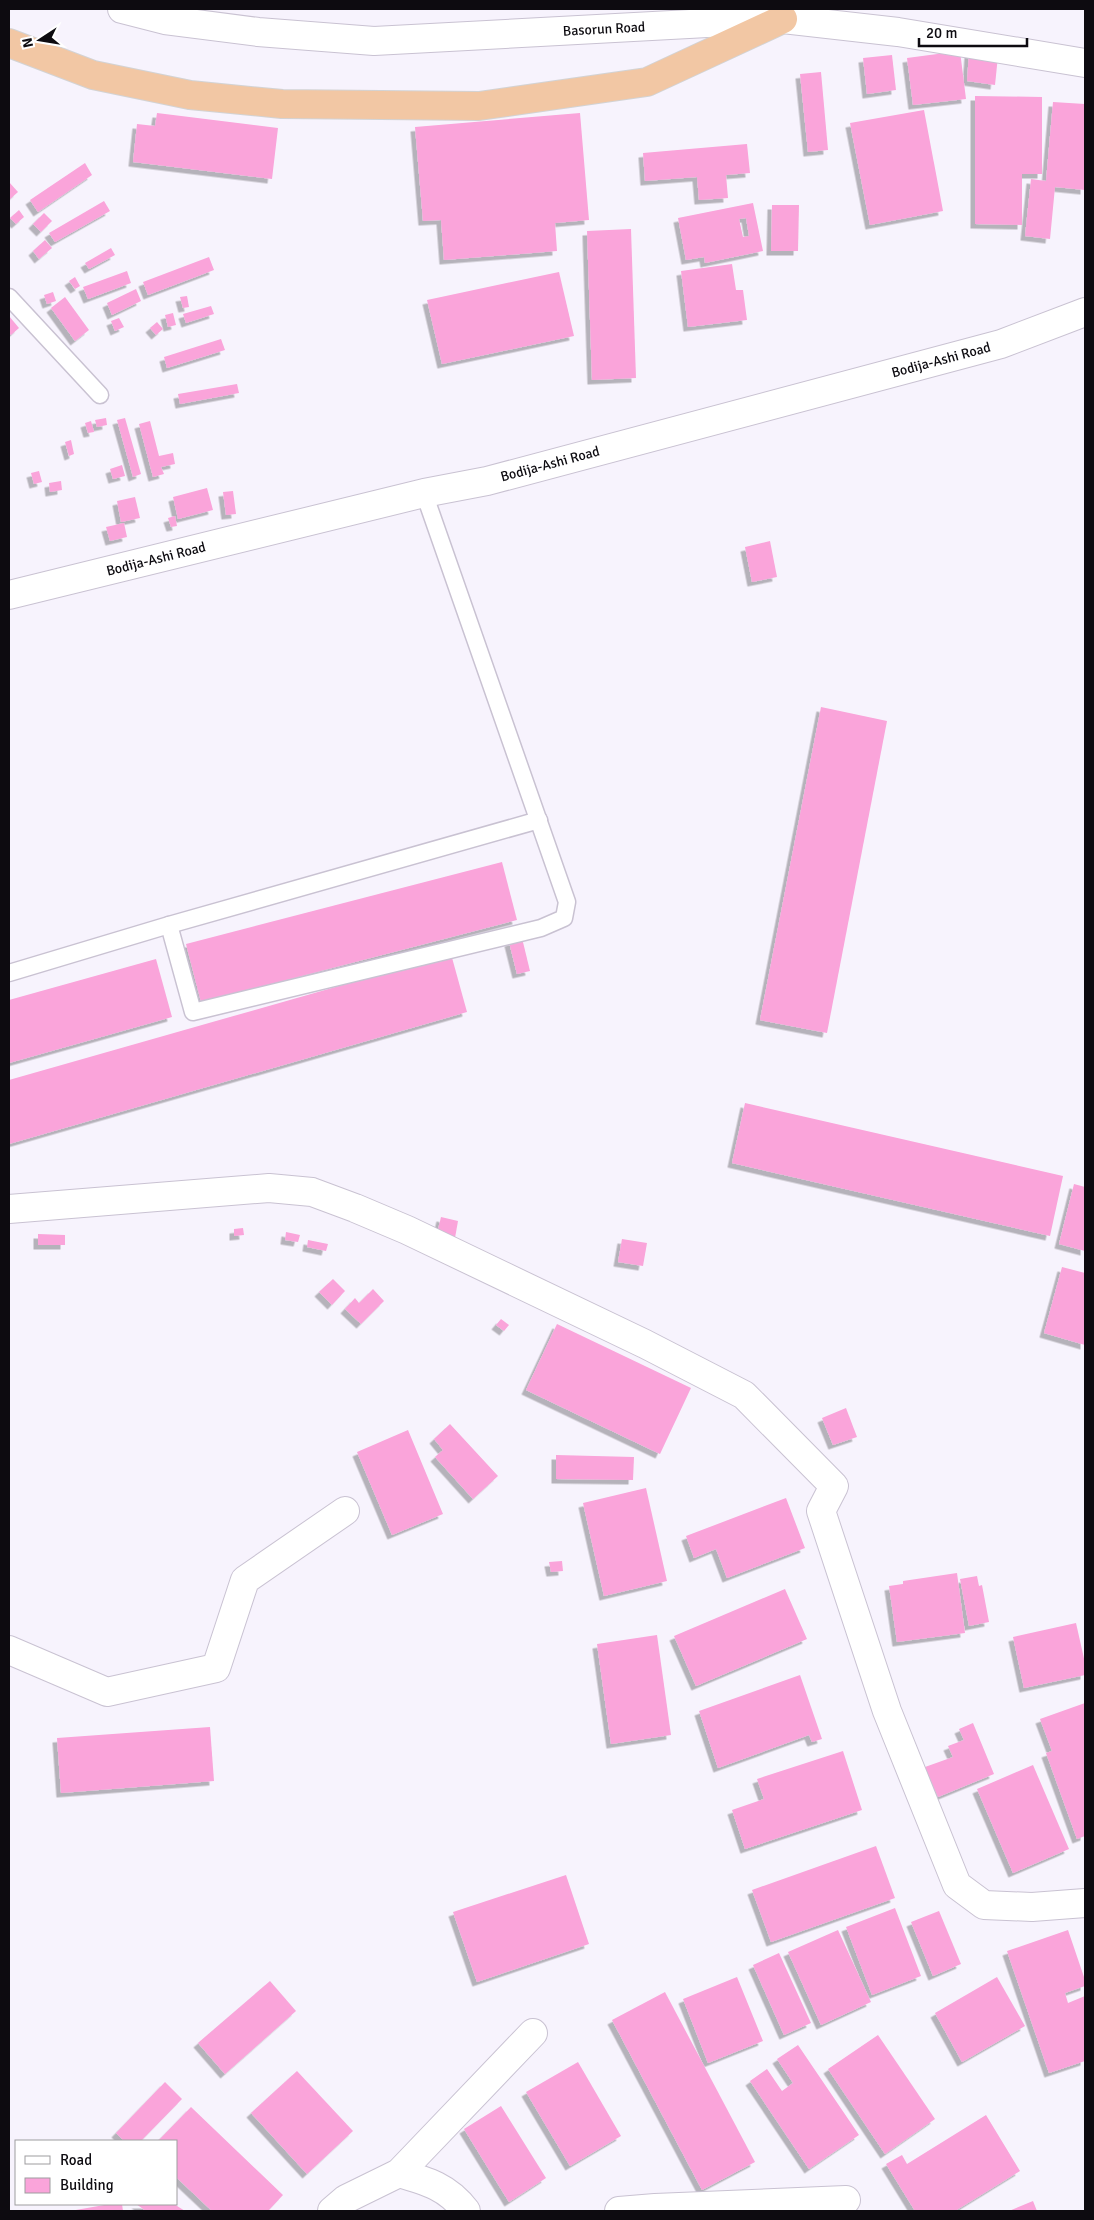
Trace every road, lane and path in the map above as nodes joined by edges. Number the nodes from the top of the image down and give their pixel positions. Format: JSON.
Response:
{"nodes":[{"id":1,"x":122,"y":9,"type":"edge"},
{"id":2,"x":783,"y":19,"type":"junction"},
{"id":3,"x":9,"y":43,"type":"edge"},
{"id":4,"x":1085,"y":64,"type":"edge"},
{"id":5,"x":9,"y":297,"type":"edge"},
{"id":6,"x":1085,"y":312,"type":"edge"},
{"id":7,"x":100,"y":395,"type":"dead end"},
{"id":8,"x":424,"y":493,"type":"junction"},
{"id":9,"x":9,"y":595,"type":"edge"},
{"id":10,"x":539,"y":820,"type":"junction"},
{"id":11,"x":169,"y":924,"type":"junction"},
{"id":12,"x":9,"y":973,"type":"edge"},
{"id":13,"x":9,"y":1209,"type":"edge"},
{"id":14,"x":345,"y":1511,"type":"dead end"},
{"id":15,"x":9,"y":1650,"type":"edge"},
{"id":16,"x":1085,"y":1903,"type":"edge"},
{"id":17,"x":533,"y":2033,"type":"dead end"},
{"id":18,"x":399,"y":2173,"type":"junction"},
{"id":19,"x":846,"y":2200,"type":"dead end"},
{"id":20,"x":332,"y":2211,"type":"edge"},
{"id":21,"x":466,"y":2211,"type":"edge"},
{"id":22,"x":619,"y":2211,"type":"edge"}],
"edges":[{"from":1,"to":2,"type":"street","name":"Basorun Road"},
{"from":2,"to":3,"type":"highway"},
{"from":2,"to":4,"type":"street","name":"Basorun Road"},
{"from":5,"to":7,"type":"lane"},
{"from":6,"to":8,"type":"street","name":"Bodija-Ashi Road"},
{"from":8,"to":9,"type":"street","name":"Bodija-Ashi Road"},
{"from":8,"to":10,"type":"lane"},
{"from":10,"to":11,"type":"lane"},
{"from":10,"to":11,"type":"lane"},
{"from":11,"to":12,"type":"lane"},
{"from":13,"to":16,"type":"street"},
{"from":14,"to":15,"type":"street"},
{"from":17,"to":18,"type":"street"},
{"from":18,"to":20,"type":"street"},
{"from":18,"to":21,"type":"street"},
{"from":19,"to":22,"type":"street"}]}
